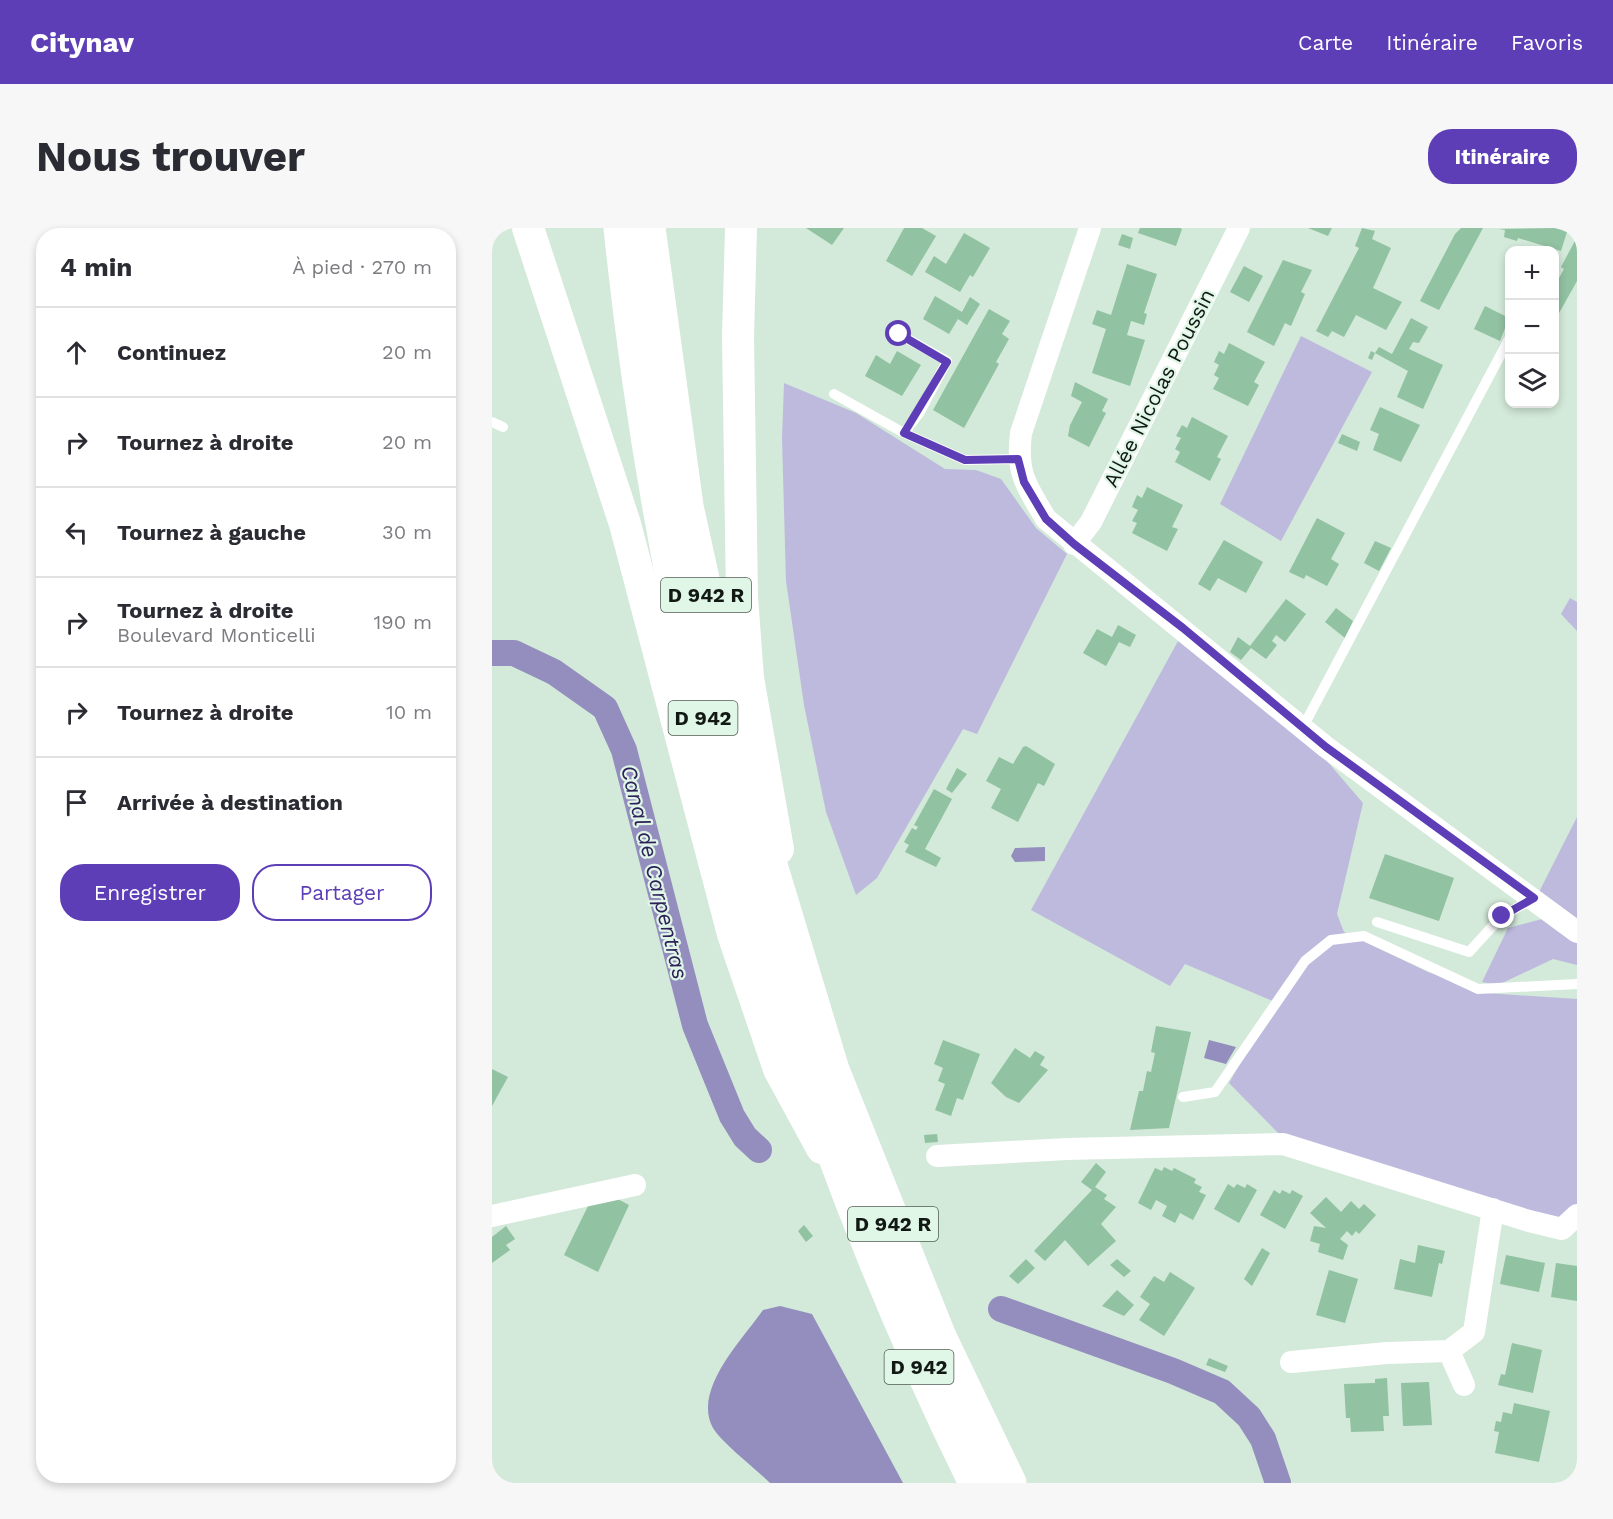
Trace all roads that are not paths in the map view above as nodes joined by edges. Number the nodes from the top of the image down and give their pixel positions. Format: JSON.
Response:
{"nodes":[{"id":1,"x":528,"y":228,"type":"edge"},
{"id":2,"x":620,"y":228,"type":"edge"},
{"id":3,"x":649,"y":228,"type":"edge"},
{"id":4,"x":741,"y":228,"type":"edge"},
{"id":5,"x":1090,"y":228,"type":"edge"},
{"id":6,"x":1239,"y":228,"type":"edge"},
{"id":7,"x":899,"y":334,"type":"dead end"},
{"id":8,"x":1505,"y":347,"type":"edge"},
{"id":9,"x":834,"y":394,"type":"dead end"},
{"id":10,"x":492,"y":422,"type":"edge"},
{"id":11,"x":503,"y":427,"type":"dead end"},
{"id":12,"x":904,"y":433,"type":"junction"},
{"id":13,"x":1018,"y":459,"type":"junction"},
{"id":14,"x":1074,"y":544,"type":"junction"},
{"id":15,"x":1303,"y":727,"type":"junction"},
{"id":16,"x":1534,"y":898,"type":"junction"},
{"id":17,"x":1377,"y":922,"type":"dead end"},
{"id":18,"x":1577,"y":932,"type":"edge"},
{"id":19,"x":797,"y":956,"type":"junction"},
{"id":20,"x":1577,"y":984,"type":"edge"},
{"id":21,"x":1183,"y":1096,"type":"dead end"},
{"id":22,"x":937,"y":1156,"type":"dead end"},
{"id":23,"x":634,"y":1185,"type":"dead end"},
{"id":24,"x":846,"y":1193,"type":"junction"},
{"id":25,"x":1492,"y":1209,"type":"junction"},
{"id":26,"x":493,"y":1213,"type":"edge"},
{"id":27,"x":1577,"y":1215,"type":"edge"},
{"id":28,"x":1449,"y":1352,"type":"junction"},
{"id":29,"x":1291,"y":1362,"type":"dead end"},
{"id":30,"x":1464,"y":1385,"type":"dead end"},
{"id":31,"x":975,"y":1483,"type":"edge"},
{"id":32,"x":1010,"y":1483,"type":"edge"}],
"edges":[{"from":1,"to":24,"type":"main road"},
{"from":2,"to":24,"type":"main road","number":"D 942"},
{"from":3,"to":19,"type":"main road","number":"D 942 R"},
{"from":4,"to":19,"type":"main road"},
{"from":5,"to":13,"type":"street"},
{"from":6,"to":14,"type":"street","name":"Allée Nicolas Poussin"},
{"from":7,"to":12,"type":"lane"},
{"from":8,"to":15,"type":"lane"},
{"from":9,"to":12,"type":"lane"},
{"from":10,"to":11,"type":"lane"},
{"from":12,"to":13,"type":"lane"},
{"from":13,"to":14,"type":"street"},
{"from":14,"to":15,"type":"street"},
{"from":15,"to":16,"type":"street"},
{"from":16,"to":17,"type":"lane"},
{"from":16,"to":18,"type":"street"},
{"from":19,"to":32,"type":"main road","number":"D 942 R"},
{"from":20,"to":21,"type":"lane"},
{"from":22,"to":25,"type":"street"},
{"from":23,"to":26,"type":"street"},
{"from":24,"to":31,"type":"main road","number":"D 942"},
{"from":25,"to":27,"type":"street"},
{"from":25,"to":28,"type":"street"},
{"from":28,"to":29,"type":"street"},
{"from":28,"to":30,"type":"street"}]}
